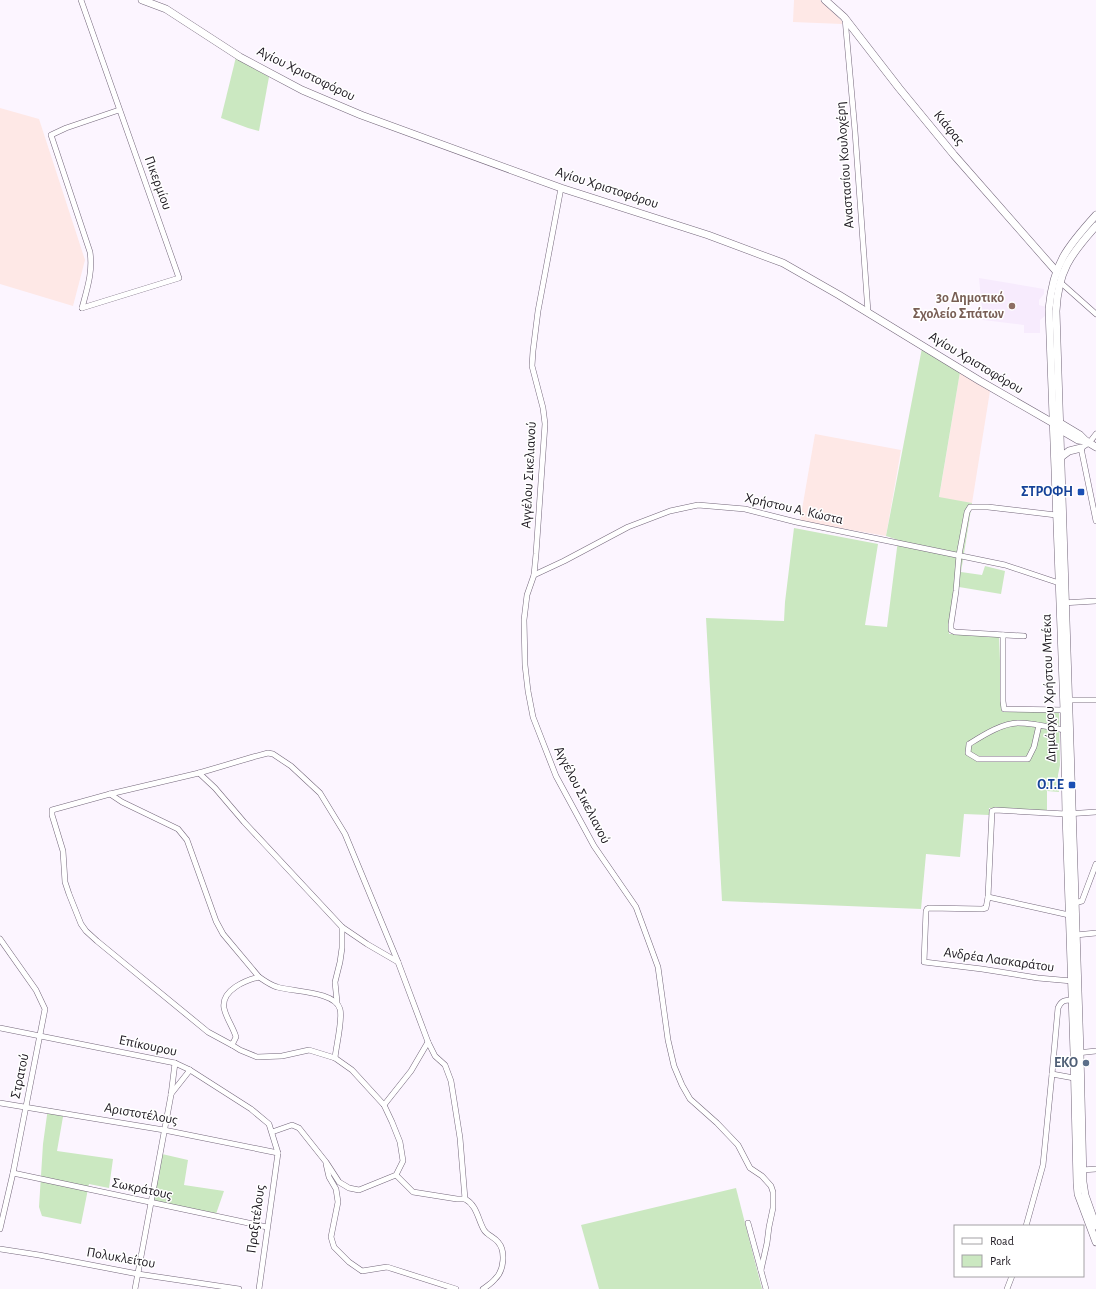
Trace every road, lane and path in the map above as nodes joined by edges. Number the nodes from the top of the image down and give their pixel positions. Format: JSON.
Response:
{"nodes":[{"id":1,"x":81,"y":0,"type":"edge"},
{"id":2,"x":142,"y":0,"type":"edge"},
{"id":3,"x":825,"y":0,"type":"edge"},
{"id":4,"x":844,"y":17,"type":"junction"},
{"id":5,"x":119,"y":110,"type":"junction"},
{"id":6,"x":561,"y":188,"type":"junction"},
{"id":7,"x":1096,"y":215,"type":"edge"},
{"id":8,"x":1096,"y":226,"type":"edge"},
{"id":9,"x":1056,"y":271,"type":"junction"},
{"id":10,"x":1060,"y":282,"type":"junction"},
{"id":11,"x":868,"y":312,"type":"junction"},
{"id":12,"x":1096,"y":314,"type":"edge"},
{"id":13,"x":1057,"y":425,"type":"junction"},
{"id":14,"x":1096,"y":434,"type":"edge"},
{"id":15,"x":1087,"y":442,"type":"junction"},
{"id":16,"x":1081,"y":448,"type":"junction"},
{"id":17,"x":1096,"y":448,"type":"edge"},
{"id":18,"x":1061,"y":457,"type":"junction"},
{"id":19,"x":1056,"y":515,"type":"junction"},
{"id":20,"x":1096,"y":522,"type":"edge"},
{"id":21,"x":960,"y":555,"type":"junction"},
{"id":22,"x":534,"y":575,"type":"junction"},
{"id":23,"x":1059,"y":583,"type":"junction"},
{"id":24,"x":1096,"y":601,"type":"edge"},
{"id":25,"x":1063,"y":603,"type":"junction"},
{"id":26,"x":1003,"y":635,"type":"junction"},
{"id":27,"x":1024,"y":636,"type":"dead end"},
{"id":28,"x":1070,"y":700,"type":"junction"},
{"id":29,"x":1096,"y":700,"type":"edge"},
{"id":30,"x":1064,"y":710,"type":"junction"},
{"id":31,"x":1039,"y":725,"type":"junction"},
{"id":32,"x":1064,"y":730,"type":"junction"},
{"id":33,"x":199,"y":773,"type":"junction"},
{"id":34,"x":110,"y":794,"type":"junction"},
{"id":35,"x":1096,"y":812,"type":"edge"},
{"id":36,"x":1069,"y":814,"type":"junction"},
{"id":37,"x":1096,"y":864,"type":"edge"},
{"id":38,"x":988,"y":897,"type":"junction"},
{"id":39,"x":1075,"y":903,"type":"junction"},
{"id":40,"x":1069,"y":915,"type":"junction"},
{"id":41,"x":342,"y":927,"type":"junction"},
{"id":42,"x":1096,"y":933,"type":"edge"},
{"id":43,"x":1076,"y":935,"type":"junction"},
{"id":44,"x":0,"y":939,"type":"edge"},
{"id":45,"x":398,"y":962,"type":"junction"},
{"id":46,"x":259,"y":977,"type":"junction"},
{"id":47,"x":1072,"y":981,"type":"junction"},
{"id":48,"x":1072,"y":1000,"type":"junction"},
{"id":49,"x":337,"y":1002,"type":"junction"},
{"id":50,"x":0,"y":1028,"type":"edge"},
{"id":51,"x":40,"y":1036,"type":"junction"},
{"id":52,"x":428,"y":1042,"type":"junction"},
{"id":53,"x":232,"y":1045,"type":"junction"},
{"id":54,"x":1096,"y":1051,"type":"edge"},
{"id":55,"x":1077,"y":1053,"type":"junction"},
{"id":56,"x":335,"y":1058,"type":"junction"},
{"id":57,"x":175,"y":1062,"type":"junction"},
{"id":58,"x":190,"y":1070,"type":"junction"},
{"id":59,"x":1052,"y":1074,"type":"junction"},
{"id":60,"x":1074,"y":1078,"type":"junction"},
{"id":61,"x":171,"y":1095,"type":"junction"},
{"id":62,"x":0,"y":1103,"type":"edge"},
{"id":63,"x":384,"y":1105,"type":"junction"},
{"id":64,"x":25,"y":1107,"type":"junction"},
{"id":65,"x":164,"y":1130,"type":"junction"},
{"id":66,"x":272,"y":1132,"type":"junction"},
{"id":67,"x":278,"y":1153,"type":"junction"},
{"id":68,"x":326,"y":1162,"type":"junction"},
{"id":69,"x":1096,"y":1169,"type":"edge"},
{"id":70,"x":1082,"y":1170,"type":"junction"},
{"id":71,"x":13,"y":1173,"type":"junction"},
{"id":72,"x":396,"y":1175,"type":"junction"},
{"id":73,"x":465,"y":1199,"type":"junction"},
{"id":74,"x":151,"y":1203,"type":"junction"},
{"id":75,"x":748,"y":1223,"type":"dead end"},
{"id":76,"x":1026,"y":1225,"type":"edge"},
{"id":77,"x":1096,"y":1226,"type":"edge"},
{"id":78,"x":267,"y":1227,"type":"junction"},
{"id":79,"x":0,"y":1229,"type":"edge"},
{"id":80,"x":1096,"y":1242,"type":"edge"},
{"id":81,"x":0,"y":1249,"type":"edge"},
{"id":82,"x":761,"y":1270,"type":"junction"},
{"id":83,"x":138,"y":1274,"type":"junction"},
{"id":84,"x":1012,"y":1277,"type":"edge"},
{"id":85,"x":135,"y":1289,"type":"edge"},
{"id":86,"x":239,"y":1289,"type":"edge"},
{"id":87,"x":259,"y":1289,"type":"edge"},
{"id":88,"x":456,"y":1289,"type":"edge"},
{"id":89,"x":483,"y":1289,"type":"edge"},
{"id":90,"x":766,"y":1289,"type":"edge"},
{"id":91,"x":1007,"y":1289,"type":"edge"}],
"edges":[{"from":1,"to":5,"type":"street","name":"Πικερμίου"},
{"from":2,"to":6,"type":"main road","name":"Αγίου Χριστοφόρου"},
{"from":3,"to":4,"type":"main road","name":"Κιάφας"},
{"from":4,"to":9,"type":"main road","name":"Κιάφας"},
{"from":4,"to":11,"type":"street","name":"Αναστασίου Κουλοχέρη"},
{"from":5,"to":5,"type":"street","name":"Πικερμίου"},
{"from":6,"to":11,"type":"main road","name":"Αγίου Χριστοφόρου"},
{"from":6,"to":22,"type":"street","name":"Αγγέλου Σικελιανού"},
{"from":7,"to":9,"type":"main road","name":"Δημάρχου Χρήστου Μπέκα"},
{"from":8,"to":10,"type":"main road","name":"Δημάρχου Χρήστου Μπέκα"},
{"from":9,"to":13,"type":"main road","name":"Δημάρχου Χρήστου Μπέκα"},
{"from":10,"to":12,"type":"street"},
{"from":10,"to":13,"type":"main road","name":"Δημάρχου Χρήστου Μπέκα"},
{"from":11,"to":13,"type":"main road","name":"Αγίου Χριστοφόρου"},
{"from":13,"to":15,"type":"main road","name":"Αγίου Χριστοφόρου"},
{"from":13,"to":18,"type":"main road","name":"Δημάρχου Χρήστου Μπέκα"},
{"from":13,"to":19,"type":"main road","name":"Δημάρχου Χρήστου Μπέκα"},
{"from":14,"to":15,"type":"street"},
{"from":15,"to":16,"type":"street"},
{"from":15,"to":17,"type":"main road","name":"Αγίου Χριστοφόρου"},
{"from":16,"to":18,"type":"main road"},
{"from":16,"to":20,"type":"street"},
{"from":18,"to":25,"type":"main road","name":"Δημάρχου Χρήστου Μπέκα"},
{"from":19,"to":21,"type":"street"},
{"from":19,"to":23,"type":"main road","name":"Δημάρχου Χρήστου Μπέκα"},
{"from":21,"to":22,"type":"street","name":"Χρήστου Α. Κώστα"},
{"from":21,"to":23,"type":"street","name":"Χρήστου Α. Κώστα"},
{"from":21,"to":26,"type":"street"},
{"from":22,"to":82,"type":"street","name":"Αγγέλου Σικελιανού"},
{"from":23,"to":25,"type":"main road","name":"Δημάρχου Χρήστου Μπέκα"},
{"from":24,"to":25,"type":"street"},
{"from":25,"to":28,"type":"main road","name":"Δημάρχου Χρήστου Μπέκα"},
{"from":25,"to":30,"type":"main road","name":"Δημάρχου Χρήστου Μπέκα"},
{"from":26,"to":27,"type":"street"},
{"from":26,"to":30,"type":"street"},
{"from":28,"to":29,"type":"street"},
{"from":28,"to":36,"type":"main road","name":"Δημάρχου Χρήστου Μπέκα"},
{"from":30,"to":32,"type":"main road","name":"Δημάρχου Χρήστου Μπέκα"},
{"from":31,"to":31,"type":"street"},
{"from":31,"to":32,"type":"street"},
{"from":32,"to":36,"type":"main road","name":"Δημάρχου Χρήστου Μπέκα"},
{"from":33,"to":34,"type":"street"},
{"from":33,"to":41,"type":"street"},
{"from":33,"to":45,"type":"street"},
{"from":34,"to":46,"type":"street"},
{"from":34,"to":53,"type":"street"},
{"from":35,"to":36,"type":"street"},
{"from":36,"to":38,"type":"street"},
{"from":36,"to":39,"type":"main road","name":"Δημάρχου Χρήστου Μπέκα"},
{"from":36,"to":40,"type":"main road","name":"Δημάρχου Χρήστου Μπέκα"},
{"from":37,"to":39,"type":"street"},
{"from":38,"to":40,"type":"street"},
{"from":38,"to":47,"type":"street","name":"Ανδρέα Λασκαράτου"},
{"from":39,"to":43,"type":"main road","name":"Δημάρχου Χρήστου Μπέκα"},
{"from":40,"to":47,"type":"main road","name":"Δημάρχου Χρήστου Μπέκα"},
{"from":41,"to":45,"type":"street"},
{"from":41,"to":49,"type":"street"},
{"from":42,"to":43,"type":"street"},
{"from":43,"to":55,"type":"main road","name":"Δημάρχου Χρήστου Μπέκα"},
{"from":44,"to":51,"type":"street","name":"Στρατού"},
{"from":45,"to":52,"type":"street"},
{"from":46,"to":49,"type":"street"},
{"from":46,"to":53,"type":"street"},
{"from":47,"to":48,"type":"main road","name":"Δημάρχου Χρήστου Μπέκα"},
{"from":48,"to":55,"type":"main road","name":"Δημάρχου Χρήστου Μπέκα"},
{"from":48,"to":59,"type":"street"},
{"from":49,"to":56,"type":"street"},
{"from":50,"to":51,"type":"street","name":"Επίκουρου"},
{"from":51,"to":57,"type":"street","name":"Επίκουρου"},
{"from":51,"to":64,"type":"street","name":"Στρατού"},
{"from":52,"to":63,"type":"street"},
{"from":52,"to":73,"type":"street"},
{"from":53,"to":56,"type":"street"},
{"from":54,"to":55,"type":"street"},
{"from":55,"to":60,"type":"main road","name":"Δημάρχου Χρήστου Μπέκα"},
{"from":55,"to":70,"type":"main road","name":"Δημάρχου Χρήστου Μπέκα"},
{"from":56,"to":63,"type":"street"},
{"from":57,"to":58,"type":"street","name":"Επίκουρου"},
{"from":57,"to":61,"type":"street"},
{"from":58,"to":61,"type":"street"},
{"from":58,"to":66,"type":"street","name":"Επίκουρου"},
{"from":59,"to":60,"type":"street"},
{"from":59,"to":76,"type":"street"},
{"from":60,"to":80,"type":"main road","name":"Δημάρχου Χρήστου Μπέκα"},
{"from":61,"to":65,"type":"street"},
{"from":62,"to":64,"type":"street","name":"Αριστοτέλους"},
{"from":63,"to":72,"type":"street"},
{"from":64,"to":65,"type":"street","name":"Αριστοτέλους"},
{"from":64,"to":71,"type":"street","name":"Στρατού"},
{"from":65,"to":67,"type":"street","name":"Αριστοτέλους"},
{"from":65,"to":74,"type":"street"},
{"from":66,"to":67,"type":"street","name":"Επίκουρου"},
{"from":66,"to":68,"type":"street"},
{"from":67,"to":78,"type":"street","name":"Πραξιτέλους"},
{"from":68,"to":72,"type":"street"},
{"from":68,"to":88,"type":"street"},
{"from":69,"to":70,"type":"street"},
{"from":70,"to":77,"type":"main road","name":"Δημάρχου Χρήστου Μπέκα"},
{"from":71,"to":74,"type":"street","name":"Σωκράτους"},
{"from":71,"to":79,"type":"street","name":"Στρατού"},
{"from":72,"to":73,"type":"street"},
{"from":73,"to":89,"type":"street"},
{"from":74,"to":78,"type":"street","name":"Σωκράτους"},
{"from":74,"to":83,"type":"street"},
{"from":75,"to":82,"type":"street","name":"Αγγέλου Σικελιανού"},
{"from":78,"to":87,"type":"street","name":"Πραξιτέλους"},
{"from":81,"to":83,"type":"street","name":"Πολυκλείτου"},
{"from":82,"to":90,"type":"street","name":"Αγγέλου Σικελιανού"},
{"from":83,"to":85,"type":"street"},
{"from":83,"to":86,"type":"street","name":"Πολυκλείτου"},
{"from":84,"to":91,"type":"street"}]}
